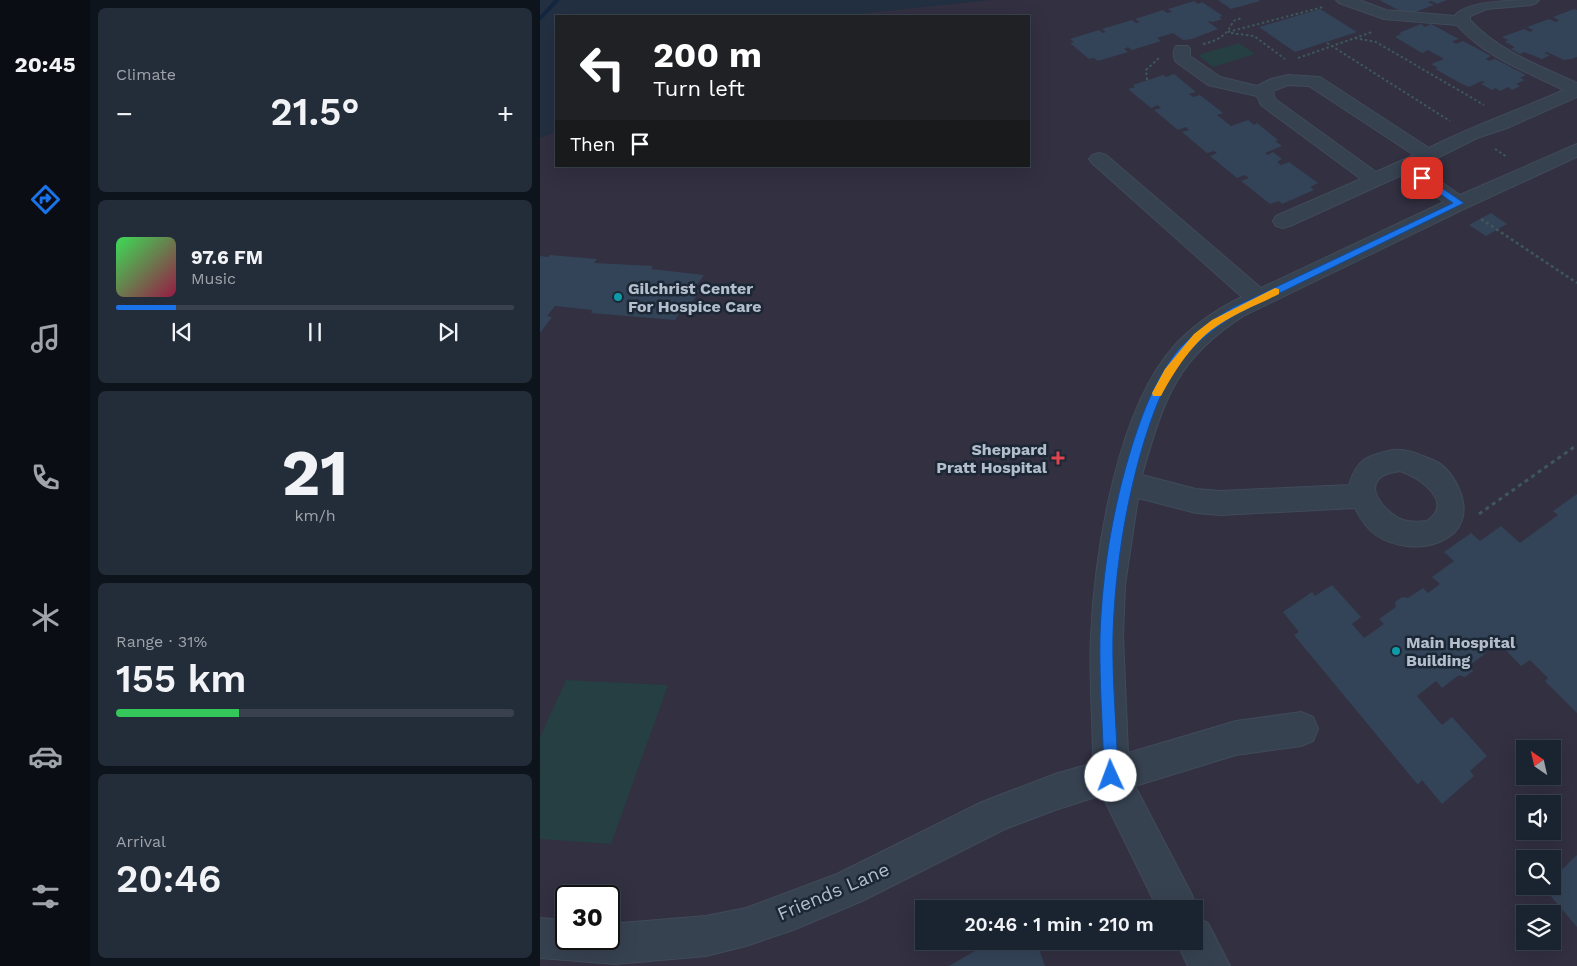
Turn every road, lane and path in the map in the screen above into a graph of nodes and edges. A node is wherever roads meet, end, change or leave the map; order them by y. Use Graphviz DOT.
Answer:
graph roads {
  1 [pos="1344,0"];
  2 [pos="1531,0"];
  3 [pos="1242,18"];
  4 [pos="1462,21"];
  5 [pos="1228,32"];
  6 [pos="1355,38"];
  7 [pos="1375,39"];
  8 [pos="1327,43"];
  9 [pos="1332,46"];
  10 [pos="1182,49"];
  11 [pos="1297,58"];
  12 [pos="1288,61"];
  13 [pos="1577,90"];
  14 [pos="1265,93"];
  15 [pos="1485,105"];
  16 [pos="1470,134"];
  17 [pos="1577,150"];
  18 [pos="1428,156"];
  19 [pos="1508,157"];
  20 [pos="1099,159"];
  21 [pos="1405,166"];
  22 [pos="1375,180"];
  23 [pos="1467,209"];
  24 [pos="1283,221"];
  25 [pos="1577,283"];
  26 [pos="1259,299"];
  27 [pos="1577,445"];
  28 [pos="1126,483"];
  29 [pos="1362,496"];
  30 [pos="1471,519"];
  31 [pos="1301,729"];
  32 [pos="1111,776"];
  33 [pos="1173,900"];
  34 [pos="540,938"];
  35 [pos="1201,950"];
  36 [pos="1210,966"];
  1 -- 4 [label="street"];
  1 -- 5 [label="path"];
  2 -- 4 [label="street"];
  3 -- 5 [label="path"];
  4 -- 13 [label="street"];
  5 -- 10 [label="path"];
  5 -- 12 [label="path"];
  6 -- 7 [label="path"];
  6 -- 7 [label="path"];
  6 -- 9 [label="path"];
  7 -- 15 [label="path"];
  8 -- 9 [label="path"];
  9 -- 11 [label="path"];
  9 -- 16 [label="path"];
  10 -- 14 [label="street"];
  13 -- 16 [label="street"];
  14 -- 18 [label="street"];
  14 -- 22 [label="street"];
  16 -- 18 [label="street"];
  16 -- 19 [label="path"];
  17 -- 23 [label="street"];
  18 -- 21 [label="street"];
  20 -- 26 [label="street"];
  21 -- 22 [label="street"];
  21 -- 23 [label="street"];
  22 -- 24 [label="street"];
  23 -- 25 [label="path"];
  23 -- 26 [label="street"];
  26 -- 28 [label="street"];
  27 -- 30 [label="path"];
  28 -- 29 [label="street"];
  28 -- 32 [label="street"];
  31 -- 32 [label="street, Friends Lane"];
  32 -- 33 [label="street"];
  32 -- 34 [label="street, Friends Lane"];
  35 -- 36 [label="street"];
}
